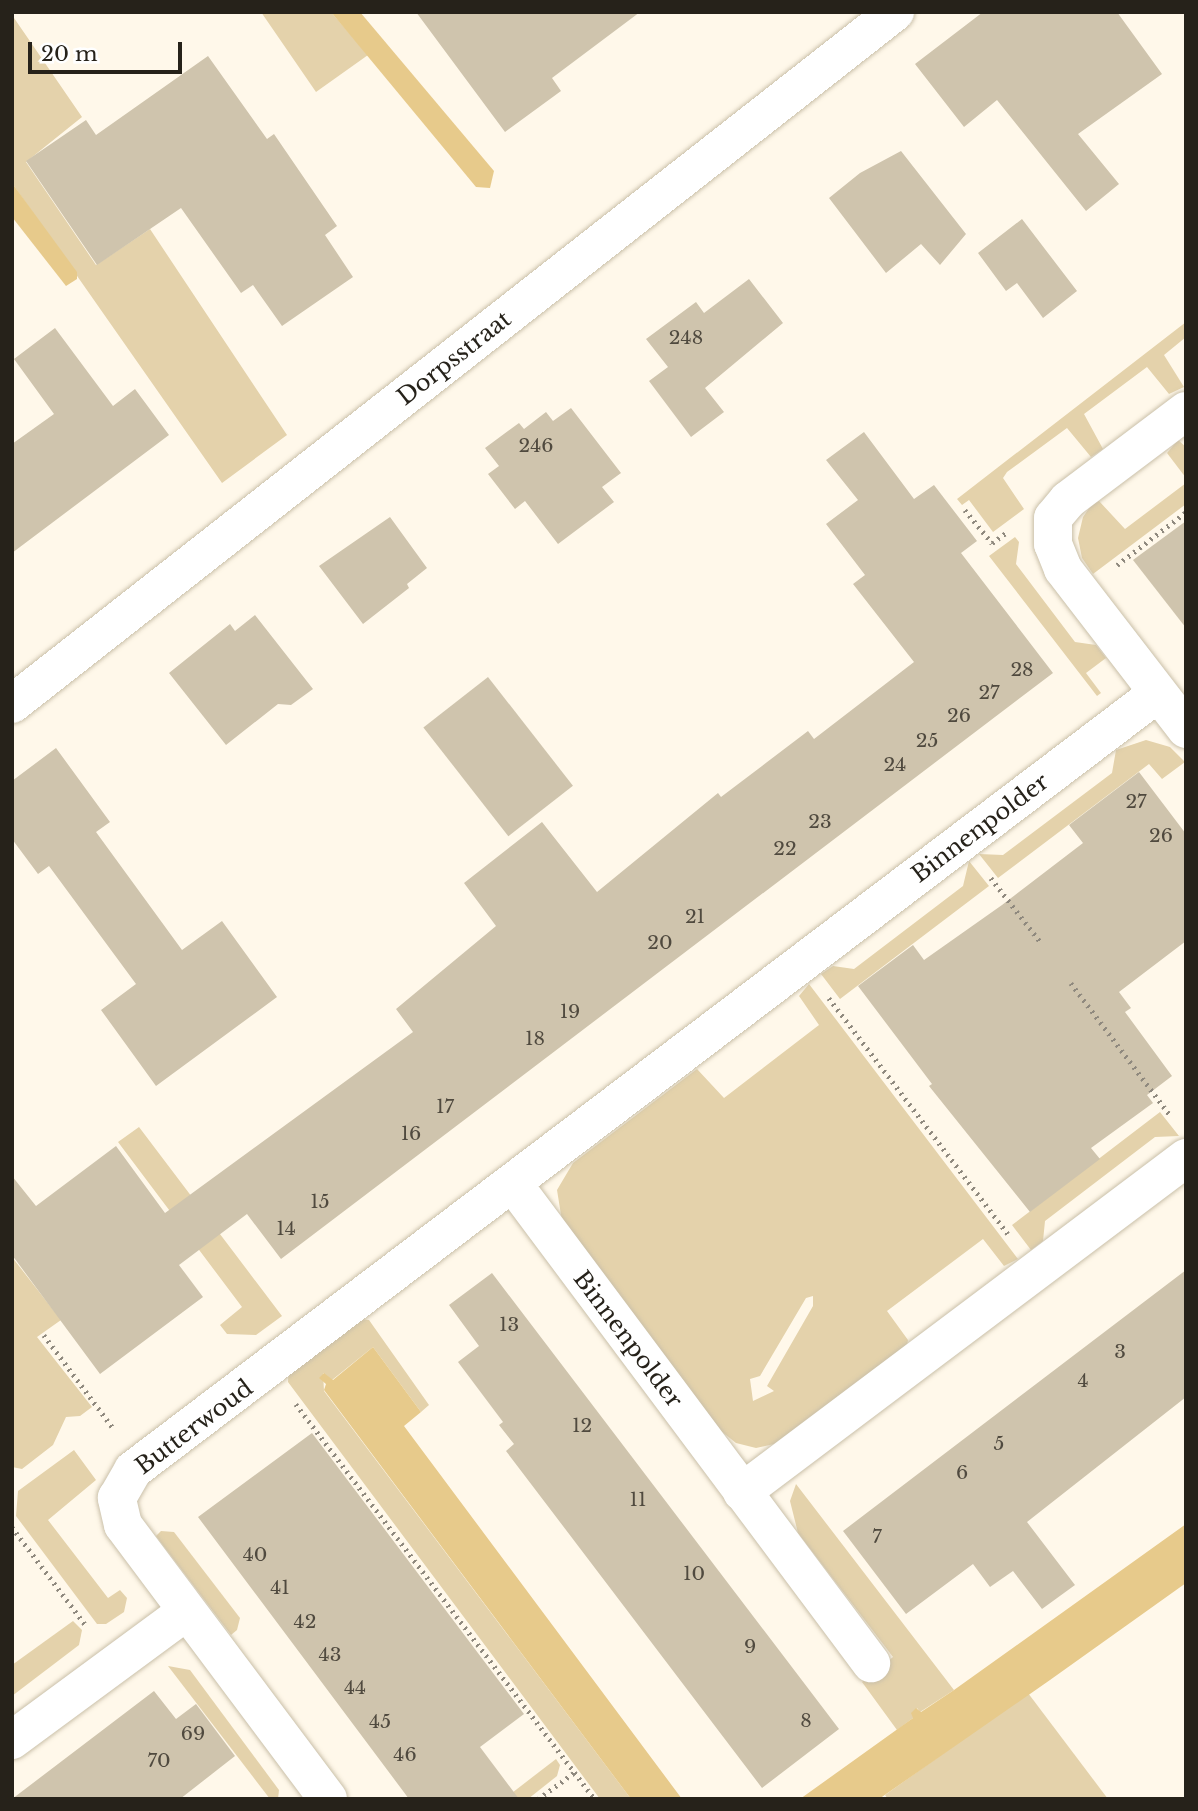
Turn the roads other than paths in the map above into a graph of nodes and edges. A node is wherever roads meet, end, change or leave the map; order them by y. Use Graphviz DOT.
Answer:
graph roads {
  1 [pos="895,12"];
  2 [pos="1186,411"];
  3 [pos="1158,693"];
  4 [pos="12,704"];
  5 [pos="1186,729"];
  6 [pos="1182,1142"];
  7 [pos="514,1185"];
  8 [pos="275,1362"];
  9 [pos="742,1492"];
  10 [pos="187,1611"];
  11 [pos="871,1663"];
  12 [pos="12,1740"];
  13 [pos="328,1799"];
  1 -- 4 [label="street, Dorpsstraat"];
  2 -- 3 [label="street"];
  3 -- 5 [label="street"];
  3 -- 7 [label="street, Binnenpolder"];
  6 -- 9 [label="street"];
  7 -- 8 [label="street, Binnenpolder"];
  7 -- 9 [label="street, Binnenpolder"];
  8 -- 10 [label="street, Butterwoud"];
  9 -- 11 [label="street, Binnenpolder"];
  10 -- 12 [label="street"];
  10 -- 13 [label="street, Butterwoud"];
}
